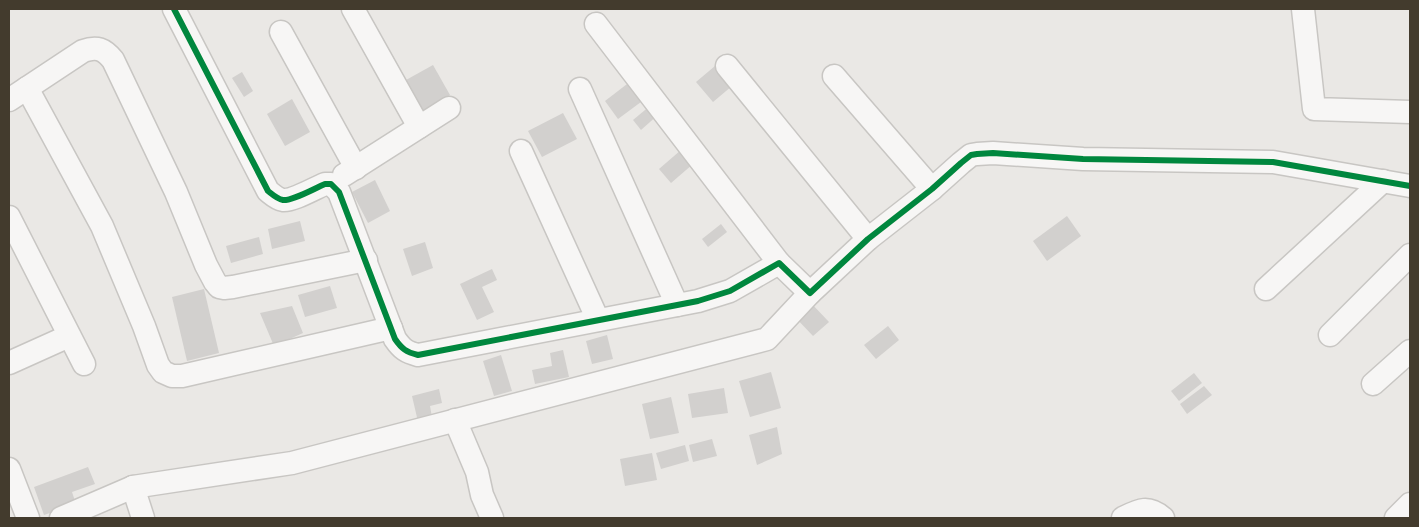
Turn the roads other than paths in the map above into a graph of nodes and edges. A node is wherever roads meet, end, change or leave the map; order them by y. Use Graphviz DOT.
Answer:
graph roads {
  1 [pos="174,9"];
  2 [pos="353,9"];
  3 [pos="1302,9"];
  4 [pos="596,24"];
  5 [pos="281,32"];
  6 [pos="727,66"];
  7 [pos="834,76"];
  8 [pos="580,89"];
  9 [pos="18,94"];
  10 [pos="449,108"];
  11 [pos="1410,112"];
  12 [pos="419,128"];
  13 [pos="521,151"];
  14 [pos="356,168"];
  15 [pos="1383,181"];
  16 [pos="331,184"];
  17 [pos="1410,186"];
  18 [pos="932,189"];
  19 [pos="9,217"];
  20 [pos="868,239"];
  21 [pos="1410,255"];
  22 [pos="366,260"];
  23 [pos="779,263"];
  24 [pos="1266,289"];
  25 [pos="810,293"];
  26 [pos="677,305"];
  27 [pos="598,320"];
  28 [pos="391,328"];
  29 [pos="1330,334"];
  30 [pos="69,336"];
  31 [pos="1410,350"];
  32 [pos="9,363"];
  33 [pos="84,364"];
  34 [pos="1373,384"];
  35 [pos="455,420"];
  36 [pos="9,469"];
  37 [pos="133,487"];
  38 [pos="1410,504"];
  39 [pos="28,518"];
  40 [pos="61,518"];
  41 [pos="143,518"];
  42 [pos="492,518"];
  43 [pos="1122,518"];
  44 [pos="1163,518"];
  45 [pos="1396,518"];
  1 -- 16 [label="street"];
  2 -- 12 [label="street"];
  3 -- 11 [label="street"];
  4 -- 23 [label="street"];
  5 -- 14 [label="street"];
  6 -- 20 [label="street"];
  7 -- 18 [label="street"];
  8 -- 26 [label="street"];
  9 -- 22 [label="street"];
  9 -- 28 [label="street"];
  10 -- 12 [label="street"];
  12 -- 14 [label="street"];
  13 -- 27 [label="street"];
  14 -- 16 [label="street"];
  15 -- 17 [label="street"];
  15 -- 18 [label="street"];
  15 -- 24 [label="street"];
  16 -- 22 [label="street"];
  18 -- 20 [label="street"];
  19 -- 30 [label="street"];
  20 -- 25 [label="street"];
  21 -- 29 [label="street"];
  22 -- 28 [label="street"];
  23 -- 25 [label="street"];
  23 -- 26 [label="street"];
  25 -- 35 [label="street"];
  26 -- 27 [label="street"];
  27 -- 28 [label="street"];
  30 -- 32 [label="street"];
  30 -- 33 [label="street"];
  31 -- 34 [label="street"];
  35 -- 37 [label="street"];
  35 -- 42 [label="street"];
  36 -- 39 [label="street"];
  37 -- 40 [label="street"];
  37 -- 41 [label="street"];
  38 -- 45 [label="street"];
  43 -- 44 [label="street"];
}
